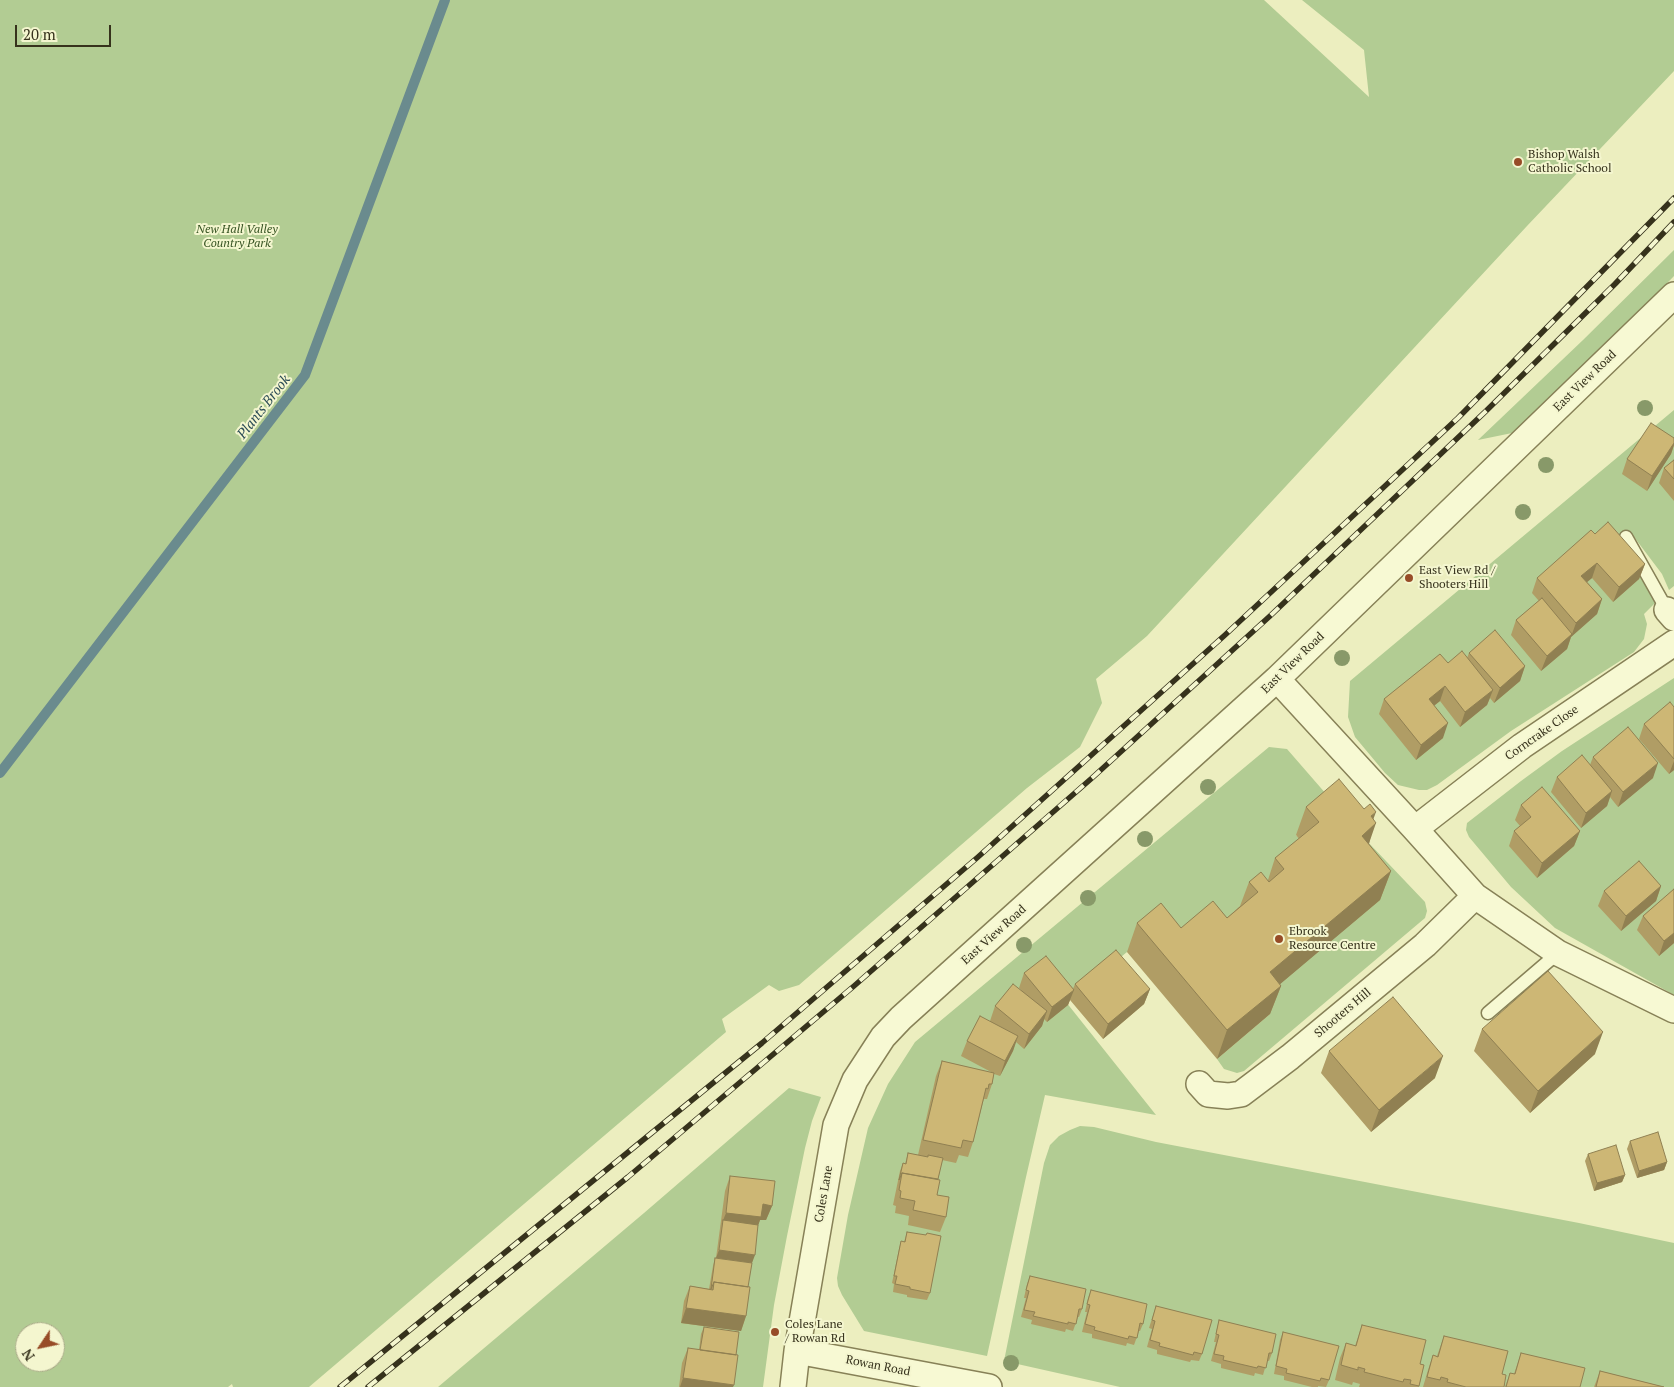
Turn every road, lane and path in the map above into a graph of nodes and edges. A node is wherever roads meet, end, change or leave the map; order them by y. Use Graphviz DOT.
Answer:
graph roads {
  1 [pos="1674,295"];
  2 [pos="1626,537"];
  3 [pos="1670,614"];
  4 [pos="1674,643"];
  5 [pos="1277,679"];
  6 [pos="1415,829"];
  7 [pos="1474,896"];
  8 [pos="1558,952"];
  9 [pos="1674,1010"];
  10 [pos="1488,1013"];
  11 [pos="901,1018"];
  12 [pos="1199,1084"];
  13 [pos="797,1351"];
  14 [pos="793,1387"];
  15 [pos="989,1387"];
  1 -- 5 [label="street, East View Road"];
  2 -- 3 [label="lane"];
  4 -- 6 [label="street, Corncrake Close"];
  5 -- 6 [label="street"];
  5 -- 11 [label="street, East View Road"];
  6 -- 7 [label="street"];
  7 -- 8 [label="street"];
  7 -- 12 [label="street, Shooters Hill"];
  8 -- 9 [label="street"];
  8 -- 10 [label="lane"];
  11 -- 13 [label="street, Coles Lane"];
  13 -- 14 [label="street, Coles Lane"];
  13 -- 15 [label="street, Rowan Road"];
}
